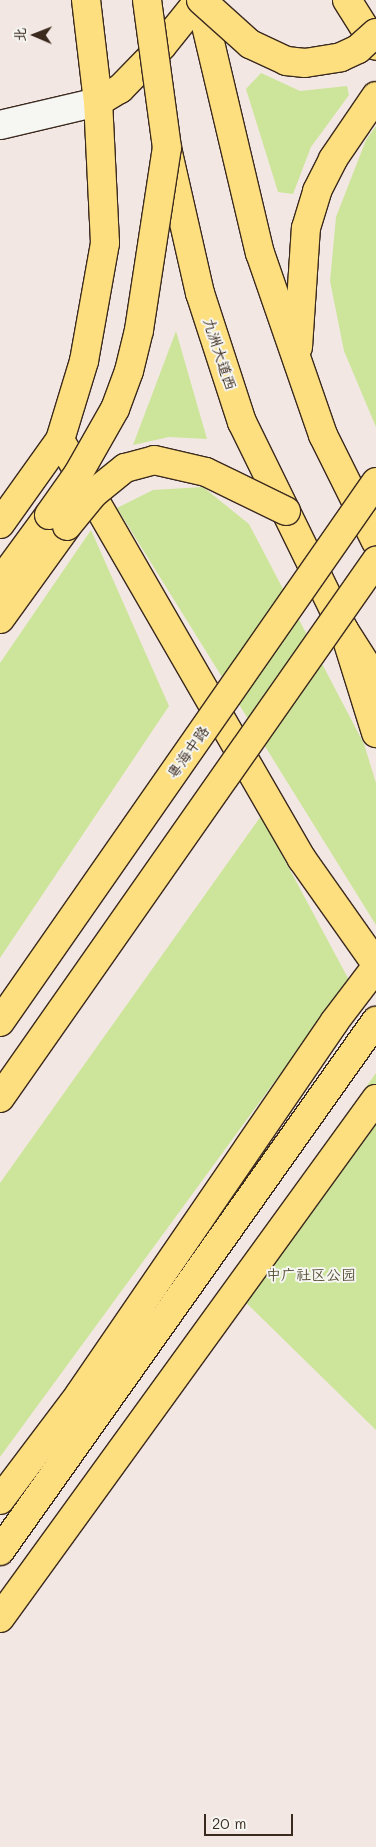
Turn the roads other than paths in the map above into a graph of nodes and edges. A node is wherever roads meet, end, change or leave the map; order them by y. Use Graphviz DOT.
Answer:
graph roads {
  1 [pos="86,0"];
  2 [pos="147,0"];
  3 [pos="200,0"];
  4 [pos="347,0"];
  5 [pos="376,33"];
  6 [pos="376,46"];
  7 [pos="376,96"];
  8 [pos="98,102"];
  9 [pos="0,125"];
  10 [pos="167,148"];
  11 [pos="298,364"];
  12 [pos="60,440"];
  13 [pos="376,482"];
  14 [pos="286,511"];
  15 [pos="58,520"];
  16 [pos="0,524"];
  17 [pos="376,542"];
  18 [pos="376,561"];
  19 [pos="0,582"];
  20 [pos="0,619"];
  21 [pos="344,630"];
  22 [pos="376,680"];
  23 [pos="376,733"];
  24 [pos="376,966"];
  25 [pos="0,1022"];
  26 [pos="370,1030"];
  27 [pos="0,1098"];
  28 [pos="376,1099"];
  29 [pos="0,1500"];
  30 [pos="0,1552"];
  31 [pos="0,1618"];
  1 -- 8 [label="main road"];
  2 -- 10 [label="main road, 九洲大道西, bridge"];
  3 -- 5 [label="main road, bridge"];
  3 -- 8 [label="main road"];
  3 -- 11 [label="main road"];
  4 -- 6 [label="main road"];
  7 -- 11 [label="main road"];
  8 -- 9 [label="street"];
  8 -- 12 [label="main road"];
  10 -- 14 [label="main road, 九洲大道西, bridge"];
  10 -- 15 [label="main road, bridge"];
  11 -- 17 [label="main road"];
  12 -- 16 [label="main road"];
  12 -- 24 [label="main road"];
  13 -- 25 [label="main road, 粤海中路, bridge"];
  14 -- 15 [label="main road, bridge"];
  14 -- 21 [label="main road, 九洲大道西, bridge"];
  15 -- 19 [label="main road"];
  15 -- 20 [label="main road"];
  18 -- 27 [label="main road, bridge"];
  21 -- 22 [label="main road, 九洲大道西"];
  21 -- 23 [label="main road"];
  24 -- 29 [label="main road"];
  26 -- 30 [label="main road"];
  28 -- 31 [label="main road"];
}
